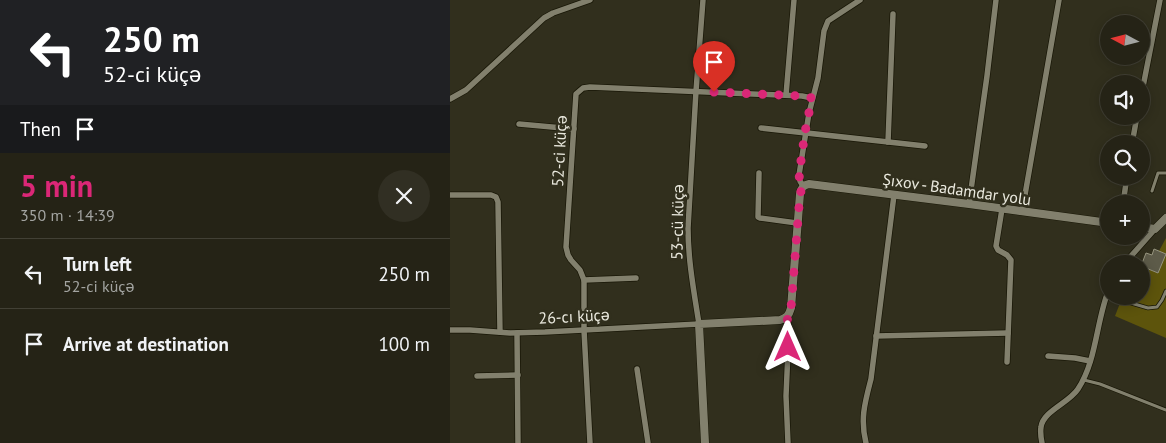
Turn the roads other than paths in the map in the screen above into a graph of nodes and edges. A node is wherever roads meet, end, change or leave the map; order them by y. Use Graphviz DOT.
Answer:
graph roads {
  1 [pos="590,0"];
  2 [pos="704,0"];
  3 [pos="794,0"];
  4 [pos="860,0"];
  5 [pos="996,0"];
  6 [pos="1059,0"];
  7 [pos="1160,0"];
  8 [pos="893,14"];
  9 [pos="1145,75"];
  10 [pos="696,91"];
  11 [pos="786,95"];
  12 [pos="812,98"];
  13 [pos="450,99"];
  14 [pos="519,124"];
  15 [pos="760,128"];
  16 [pos="574,129"];
  17 [pos="805,132"];
  18 [pos="888,142"];
  19 [pos="925,146"];
  20 [pos="759,172"];
  21 [pos="1166,173"];
  22 [pos="803,186"];
  23 [pos="1152,191"];
  24 [pos="450,194"];
  25 [pos="894,195"];
  26 [pos="968,204"];
  27 [pos="1002,209"];
  28 [pos="1022,212"];
  29 [pos="1166,218"];
  30 [pos="1100,222"];
  31 [pos="798,223"];
  32 [pos="1150,228"];
  33 [pos="1155,229"];
  34 [pos="1132,255"];
  35 [pos="636,278"];
  36 [pos="584,280"];
  37 [pos="1166,291"];
  38 [pos="1162,300"];
  39 [pos="1166,303"];
  40 [pos="1104,305"];
  41 [pos="1138,305"];
  42 [pos="787,317"];
  43 [pos="699,324"];
  44 [pos="450,330"];
  45 [pos="584,330"];
  46 [pos="500,332"];
  47 [pos="517,333"];
  48 [pos="1008,333"];
  49 [pos="876,336"];
  50 [pos="1048,356"];
  51 [pos="1090,361"];
  52 [pos="1007,362"];
  53 [pos="637,369"];
  54 [pos="477,376"];
  55 [pos="518,376"];
  56 [pos="1083,380"];
  57 [pos="1166,410"];
  58 [pos="518,443"];
  59 [pos="590,443"];
  60 [pos="648,443"];
  61 [pos="705,443"];
  62 [pos="788,443"];
  63 [pos="866,443"];
  64 [pos="1042,443"];
  1 -- 13 [label="street"];
  2 -- 10 [label="street, 53-cü küçə"];
  3 -- 11 [label="street"];
  4 -- 12 [label="street"];
  5 -- 26 [label="street"];
  6 -- 28 [label="street"];
  7 -- 9 [label="street"];
  8 -- 18 [label="street"];
  10 -- 11 [label="street, 52-ci küçə"];
  10 -- 16 [label="street, 52-ci küçə"];
  10 -- 43 [label="street, 53-cü küçə"];
  11 -- 12 [label="street, 52-ci küçə"];
  12 -- 17 [label="street"];
  14 -- 16 [label="street"];
  15 -- 17 [label="street"];
  16 -- 36 [label="street, 52-ci küçə"];
  17 -- 18 [label="street"];
  17 -- 22 [label="street"];
  18 -- 19 [label="street"];
  20 -- 31 [label="street"];
  21 -- 23 [label="lane"];
  22 -- 25 [label="street, Şıxov - Badamdar yolu"];
  22 -- 31 [label="street"];
  24 -- 46 [label="street"];
  25 -- 26 [label="street, Şıxov - Badamdar yolu"];
  25 -- 49 [label="street"];
  26 -- 27 [label="street, Şıxov - Badamdar yolu"];
  27 -- 28 [label="street, Şıxov - Badamdar yolu"];
  27 -- 48 [label="street"];
  28 -- 30 [label="street, Şıxov - Badamdar yolu"];
  29 -- 33 [label="street"];
  31 -- 42 [label="street"];
  32 -- 33 [label="street"];
  33 -- 34 [label="street"];
  35 -- 36 [label="street"];
  36 -- 45 [label="street"];
  37 -- 38 [label="lane"];
  38 -- 39 [label="lane"];
  38 -- 41 [label="lane"];
  40 -- 51 [label="street"];
  42 -- 43 [label="street"];
  42 -- 62 [label="street"];
  43 -- 45 [label="street, 26-cı küçə"];
  43 -- 61 [label="street, 53-cü küçə"];
  44 -- 46 [label="street, 26-cı küçə"];
  45 -- 47 [label="street, 26-cı küçə"];
  45 -- 59 [label="street"];
  46 -- 47 [label="street, 26-cı küçə"];
  47 -- 55 [label="street"];
  48 -- 49 [label="street"];
  48 -- 52 [label="street"];
  49 -- 63 [label="street"];
  50 -- 51 [label="street"];
  51 -- 56 [label="street"];
  53 -- 60 [label="street"];
  54 -- 55 [label="street"];
  55 -- 58 [label="street"];
  56 -- 57 [label="lane"];
  56 -- 64 [label="street"];
}
